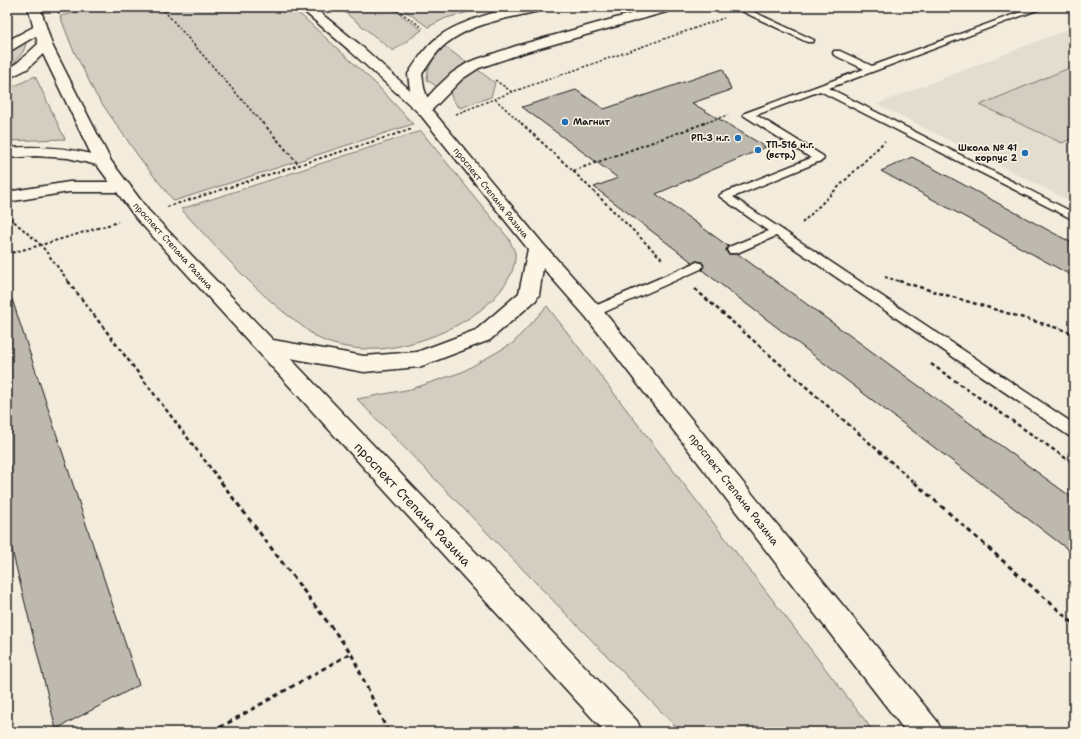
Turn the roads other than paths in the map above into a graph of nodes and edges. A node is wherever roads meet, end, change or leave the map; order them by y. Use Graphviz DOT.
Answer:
graph roads {
  1 [pos="34,7"];
  2 [pos="305,7"];
  3 [pos="539,7"];
  4 [pos="669,7"];
  5 [pos="1041,7"];
  6 [pos="740,9"];
  7 [pos="39,28"];
  8 [pos="810,40"];
  9 [pos="45,45"];
  10 [pos="7,48"];
  11 [pos="837,53"];
  12 [pos="872,70"];
  13 [pos="7,75"];
  14 [pos="821,88"];
  15 [pos="424,110"];
  16 [pos="7,153"];
  17 [pos="103,162"];
  18 [pos="122,186"];
  19 [pos="7,197"];
  20 [pos="1074,217"];
  21 [pos="776,231"];
  22 [pos="537,249"];
  23 [pos="733,250"];
  24 [pos="697,266"];
  25 [pos="593,312"];
  26 [pos="265,346"];
  27 [pos="1074,432"];
  28 [pos="626,732"];
  29 [pos="926,732"];
  1 -- 7 [label="main road, проспект Степана Разина"];
  2 -- 15 [label="main road, проспект Степана Разина"];
  3 -- 15 [label="main road"];
  4 -- 15 [label="main road"];
  5 -- 12 [label="lane"];
  6 -- 8 [label="lane"];
  7 -- 9 [label="main road, проспект Степана Разина"];
  7 -- 10 [label="main road"];
  9 -- 13 [label="main road"];
  9 -- 17 [label="main road, проспект Степана Разина"];
  11 -- 12 [label="lane"];
  12 -- 14 [label="lane"];
  14 -- 20 [label="lane"];
  14 -- 21 [label="lane"];
  15 -- 22 [label="main road, проспект Степана Разина"];
  16 -- 17 [label="main road"];
  17 -- 18 [label="main road, проспект Степана Разина"];
  18 -- 19 [label="main road"];
  18 -- 26 [label="main road, проспект Степана Разина"];
  21 -- 23 [label="lane"];
  21 -- 27 [label="lane"];
  22 -- 25 [label="main road, проспект Степана Разина"];
  22 -- 26 [label="main road, проспект Степана Разина"];
  24 -- 25 [label="lane"];
  25 -- 29 [label="main road, проспект Степана Разина"];
  26 -- 28 [label="main road, проспект Степана Разина"];
}
